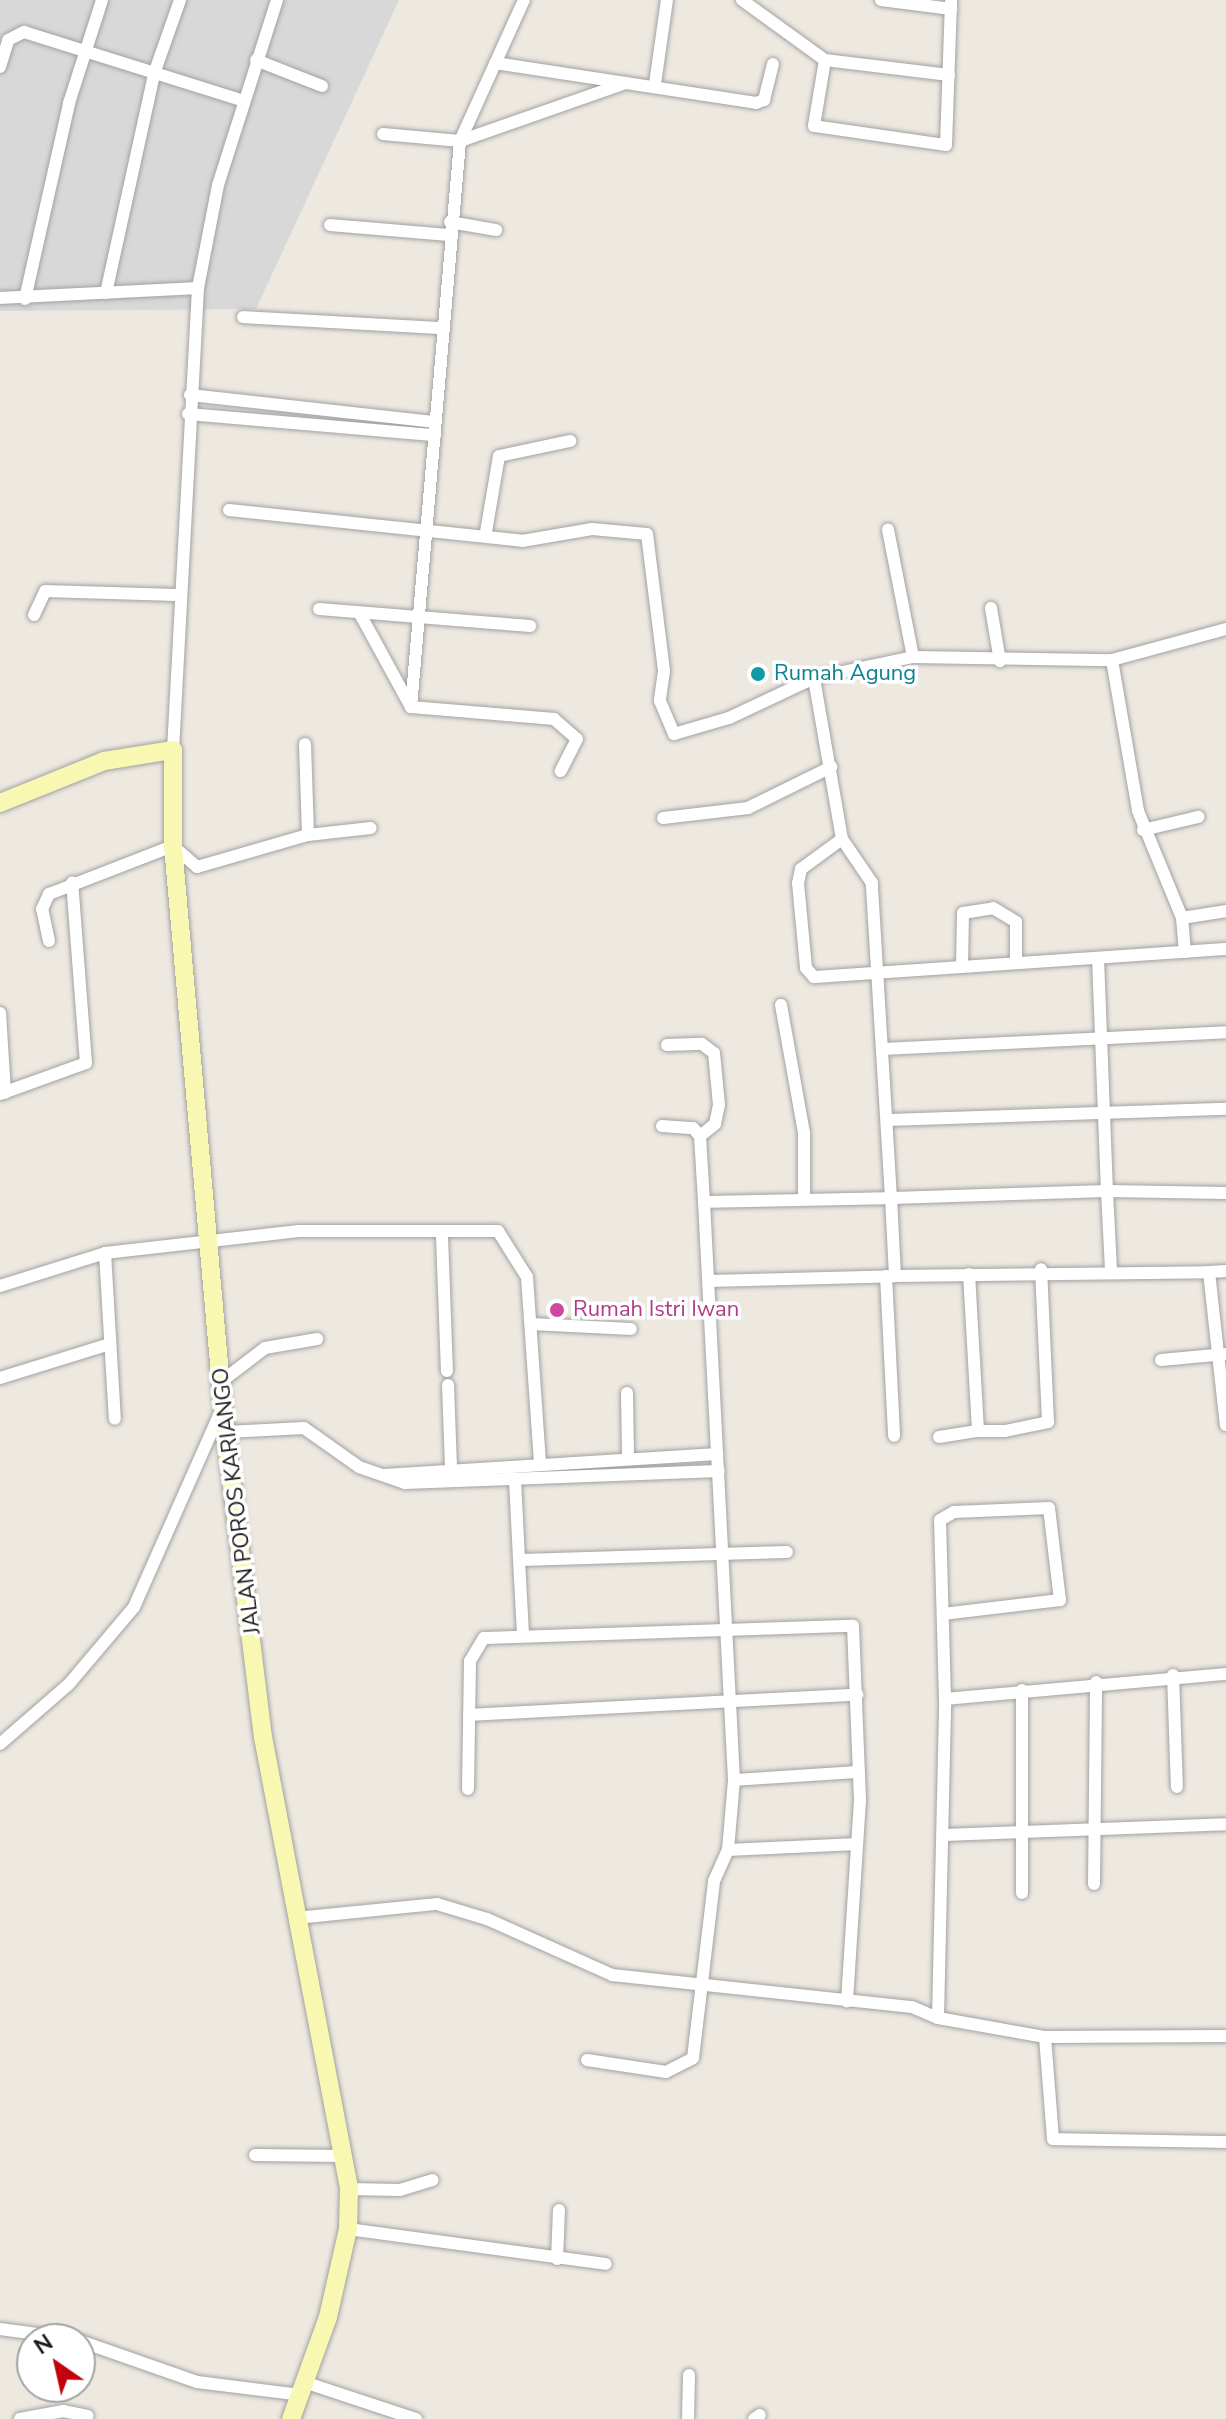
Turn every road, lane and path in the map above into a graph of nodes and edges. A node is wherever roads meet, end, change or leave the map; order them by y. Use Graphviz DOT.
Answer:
graph roads {
  1 [pos="102,0"];
  2 [pos="180,0"];
  3 [pos="277,0"];
  4 [pos="524,0"];
  5 [pos="667,0"];
  6 [pos="742,0"];
  7 [pos="881,0"];
  8 [pos="951,5"];
  9 [pos="87,52"];
  10 [pos="256,60"];
  11 [pos="825,60"];
  12 [pos="495,63"];
  13 [pos="773,64"];
  14 [pos="0,67"];
  15 [pos="155,71"];
  16 [pos="949,75"];
  17 [pos="631,81"];
  18 [pos="655,84"];
  19 [pos="322,86"];
  20 [pos="241,100"];
  21 [pos="383,134"];
  22 [pos="460,141"];
  23 [pos="330,225"];
  24 [pos="450,228"];
  25 [pos="496,230"];
  26 [pos="198,288"];
  27 [pos="106,293"];
  28 [pos="0,298"];
  29 [pos="25,299"];
  30 [pos="243,317"];
  31 [pos="442,328"];
  32 [pos="190,395"];
  33 [pos="188,414"];
  34 [pos="436,428"];
  35 [pos="570,441"];
  36 [pos="229,510"];
  37 [pos="428,528"];
  38 [pos="888,529"];
  39 [pos="486,532"];
  40 [pos="176,595"];
  41 [pos="991,608"];
  42 [pos="319,609"];
  43 [pos="360,614"];
  44 [pos="34,615"];
  45 [pos="419,619"];
  46 [pos="530,626"];
  47 [pos="1226,629"];
  48 [pos="913,657"];
  49 [pos="1112,660"];
  50 [pos="1000,661"];
  51 [pos="814,678"];
  52 [pos="411,707"];
  53 [pos="305,744"];
  54 [pos="173,750"];
  55 [pos="831,767"];
  56 [pos="561,771"];
  57 [pos="0,803"];
  58 [pos="1198,817"];
  59 [pos="663,818"];
  60 [pos="371,828"];
  61 [pos="1143,830"];
  62 [pos="308,835"];
  63 [pos="842,839"];
  64 [pos="173,846"];
  65 [pos="72,883"];
  66 [pos="1226,911"];
  67 [pos="1182,918"];
  68 [pos="49,941"];
  69 [pos="1226,949"];
  70 [pos="1185,952"];
  71 [pos="1098,958"];
  72 [pos="1016,963"];
  73 [pos="962,966"];
  74 [pos="881,969"];
  75 [pos="781,1005"];
  76 [pos="0,1013"];
  77 [pos="1226,1032"];
  78 [pos="1101,1038"];
  79 [pos="667,1045"];
  80 [pos="884,1049"];
  81 [pos="3,1094"];
  82 [pos="1226,1109"];
  83 [pos="1104,1111"];
  84 [pos="888,1120"];
  85 [pos="662,1126"];
  86 [pos="700,1136"];
  87 [pos="1107,1191"];
  88 [pos="1226,1193"];
  89 [pos="804,1197"];
  90 [pos="891,1198"];
  91 [pos="704,1202"];
  92 [pos="442,1236"];
  93 [pos="209,1247"];
  94 [pos="105,1253"];
  95 [pos="1041,1269"];
  96 [pos="1111,1271"];
  97 [pos="1226,1271"];
  98 [pos="1209,1272"];
  99 [pos="969,1274"];
  100 [pos="890,1276"];
  101 [pos="1,1281"];
  102 [pos="709,1281"];
  103 [pos="532,1324"];
  104 [pos="631,1329"];
  105 [pos="317,1339"];
  106 [pos="110,1344"];
  107 [pos="1221,1355"];
  108 [pos="1161,1360"];
  109 [pos="447,1371"];
  110 [pos="0,1378"];
  111 [pos="222,1381"];
  112 [pos="448,1385"];
  113 [pos="627,1393"];
  114 [pos="223,1404"];
  115 [pos="115,1419"];
  116 [pos="1226,1425"];
  117 [pos="978,1431"];
  118 [pos="227,1432"];
  119 [pos="894,1436"];
  120 [pos="939,1437"];
  121 [pos="717,1454"];
  122 [pos="628,1459"];
  123 [pos="540,1462"];
  124 [pos="451,1466"];
  125 [pos="719,1471"];
  126 [pos="384,1475"];
  127 [pos="515,1480"];
  128 [pos="787,1552"];
  129 [pos="723,1554"];
  130 [pos="519,1560"];
  131 [pos="943,1614"];
  132 [pos="727,1626"];
  133 [pos="523,1634"];
  134 [pos="1226,1674"];
  135 [pos="1173,1675"];
  136 [pos="1096,1682"];
  137 [pos="1022,1690"];
  138 [pos="857,1695"];
  139 [pos="945,1699"];
  140 [pos="730,1701"];
  141 [pos="469,1715"];
  142 [pos="0,1744"];
  143 [pos="859,1772"];
  144 [pos="734,1780"];
  145 [pos="1177,1787"];
  146 [pos="468,1789"];
  147 [pos="1226,1824"];
  148 [pos="1093,1832"];
  149 [pos="1022,1833"];
  150 [pos="944,1835"];
  151 [pos="857,1844"];
  152 [pos="728,1850"];
  153 [pos="1094,1884"];
  154 [pos="1022,1893"];
  155 [pos="296,1918"];
  156 [pos="705,1989"];
  157 [pos="847,2002"];
  158 [pos="938,2018"];
  159 [pos="1226,2036"];
  160 [pos="1045,2037"];
  161 [pos="587,2060"];
  162 [pos="1226,2142"];
  163 [pos="255,2155"];
  164 [pos="343,2156"];
  165 [pos="432,2180"];
  166 [pos="349,2189"];
  167 [pos="559,2210"];
  168 [pos="348,2229"];
  169 [pos="557,2259"];
  170 [pos="606,2264"];
  171 [pos="96,2347"];
  172 [pos="689,2375"];
  173 [pos="304,2389"];
  174 [pos="88,2416"];
  175 [pos="20,2419"];
  176 [pos="291,2419"];
  177 [pos="416,2419"];
  178 [pos="688,2419"];
  1 -- 9 [label="street"];
  2 -- 15 [label="street"];
  3 -- 10 [label="street"];
  4 -- 12 [label="street"];
  5 -- 18 [label="street"];
  6 -- 11 [label="street"];
  7 -- 8 [label="street"];
  8 -- 16 [label="street"];
  9 -- 14 [label="street"];
  9 -- 15 [label="street"];
  9 -- 29 [label="street"];
  10 -- 19 [label="street"];
  10 -- 20 [label="street"];
  11 -- 16 [label="street"];
  11 -- 16 [label="street"];
  12 -- 17 [label="street"];
  12 -- 22 [label="street"];
  13 -- 18 [label="street"];
  15 -- 20 [label="street"];
  15 -- 27 [label="street"];
  17 -- 18 [label="street"];
  17 -- 22 [label="street"];
  20 -- 26 [label="street"];
  21 -- 22 [label="street"];
  22 -- 24 [label="street"];
  23 -- 24 [label="street"];
  24 -- 25 [label="street"];
  24 -- 31 [label="street"];
  26 -- 27 [label="street"];
  26 -- 32 [label="street"];
  27 -- 29 [label="street"];
  28 -- 29 [label="street"];
  30 -- 31 [label="street"];
  31 -- 34 [label="street"];
  32 -- 33 [label="street"];
  32 -- 34 [label="street"];
  33 -- 34 [label="street"];
  33 -- 40 [label="street"];
  34 -- 37 [label="street"];
  35 -- 39 [label="street"];
  36 -- 37 [label="street"];
  37 -- 39 [label="street"];
  37 -- 45 [label="street"];
  38 -- 48 [label="street"];
  39 -- 51 [label="street"];
  40 -- 44 [label="street"];
  40 -- 54 [label="street"];
  41 -- 50 [label="street"];
  42 -- 43 [label="street"];
  43 -- 45 [label="street"];
  43 -- 52 [label="street"];
  45 -- 46 [label="street"];
  45 -- 52 [label="street"];
  47 -- 49 [label="street"];
  48 -- 50 [label="street"];
  48 -- 51 [label="street"];
  49 -- 50 [label="street"];
  49 -- 61 [label="street"];
  51 -- 55 [label="street"];
  52 -- 56 [label="street"];
  53 -- 62 [label="street"];
  54 -- 57 [label="main road"];
  54 -- 64 [label="main road, JALAN POROS KARIANGO"];
  55 -- 59 [label="street"];
  55 -- 63 [label="street"];
  58 -- 61 [label="street"];
  60 -- 62 [label="street"];
  61 -- 67 [label="street"];
  62 -- 64 [label="street"];
  63 -- 74 [label="street"];
  63 -- 74 [label="street"];
  64 -- 65 [label="street"];
  64 -- 93 [label="main road, JALAN POROS KARIANGO"];
  65 -- 68 [label="street"];
  65 -- 81 [label="street"];
  66 -- 67 [label="street"];
  67 -- 70 [label="street"];
  69 -- 70 [label="street"];
  70 -- 71 [label="street"];
  71 -- 72 [label="street"];
  71 -- 78 [label="street"];
  72 -- 73 [label="street"];
  72 -- 73 [label="street"];
  73 -- 74 [label="street"];
  74 -- 80 [label="street"];
  75 -- 89 [label="street"];
  76 -- 81 [label="street"];
  77 -- 78 [label="street"];
  78 -- 80 [label="street"];
  78 -- 83 [label="street"];
  79 -- 86 [label="street"];
  80 -- 84 [label="street"];
  82 -- 83 [label="street"];
  83 -- 84 [label="street"];
  83 -- 87 [label="street"];
  84 -- 90 [label="street"];
  85 -- 86 [label="street"];
  86 -- 91 [label="street"];
  87 -- 88 [label="street"];
  87 -- 90 [label="street"];
  87 -- 96 [label="street"];
  89 -- 90 [label="street"];
  89 -- 91 [label="street"];
  90 -- 100 [label="street"];
  91 -- 102 [label="street"];
  92 -- 93 [label="street"];
  92 -- 103 [label="street"];
  92 -- 109 [label="street"];
  93 -- 94 [label="street"];
  93 -- 111 [label="main road, JALAN POROS KARIANGO"];
  94 -- 101 [label="street"];
  94 -- 106 [label="street"];
  95 -- 96 [label="street"];
  95 -- 99 [label="street"];
  95 -- 117 [label="street"];
  96 -- 98 [label="street"];
  97 -- 98 [label="street"];
  98 -- 107 [label="street"];
  99 -- 100 [label="street"];
  99 -- 117 [label="street"];
  100 -- 102 [label="street"];
  100 -- 119 [label="street"];
  102 -- 121 [label="street"];
  103 -- 104 [label="street"];
  103 -- 123 [label="street"];
  105 -- 111 [label="street"];
  106 -- 110 [label="street"];
  106 -- 115 [label="street"];
  107 -- 108 [label="street"];
  107 -- 116 [label="street"];
  111 -- 114 [label="main road, JALAN POROS KARIANGO"];
  112 -- 124 [label="street"];
  113 -- 122 [label="street"];
  114 -- 118 [label="main road, JALAN POROS KARIANGO"];
  114 -- 142 [label="street"];
  117 -- 120 [label="street"];
  118 -- 126 [label="street"];
  118 -- 155 [label="main road, JALAN POROS KARIANGO"];
  121 -- 122 [label="street"];
  121 -- 125 [label="street"];
  122 -- 123 [label="street"];
  123 -- 124 [label="street"];
  124 -- 126 [label="street"];
  125 -- 127 [label="street"];
  125 -- 129 [label="street"];
  126 -- 127 [label="street"];
  127 -- 130 [label="street"];
  128 -- 129 [label="street"];
  129 -- 130 [label="street"];
  129 -- 132 [label="street"];
  130 -- 133 [label="street"];
  131 -- 131 [label="street"];
  131 -- 139 [label="street"];
  132 -- 133 [label="street"];
  132 -- 138 [label="street"];
  132 -- 140 [label="street"];
  133 -- 141 [label="street"];
  134 -- 135 [label="street"];
  135 -- 136 [label="street"];
  135 -- 145 [label="street"];
  136 -- 137 [label="street"];
  136 -- 148 [label="street"];
  137 -- 139 [label="street"];
  137 -- 149 [label="street"];
  138 -- 140 [label="street"];
  138 -- 143 [label="street"];
  139 -- 150 [label="street"];
  140 -- 141 [label="street"];
  140 -- 144 [label="street"];
  141 -- 146 [label="street"];
  143 -- 144 [label="street"];
  143 -- 151 [label="street"];
  144 -- 152 [label="street"];
  147 -- 148 [label="street"];
  148 -- 149 [label="street"];
  148 -- 153 [label="street"];
  149 -- 150 [label="street"];
  149 -- 154 [label="street"];
  150 -- 158 [label="street"];
  151 -- 152 [label="street"];
  151 -- 157 [label="street"];
  152 -- 156 [label="street"];
  155 -- 156 [label="street"];
  155 -- 164 [label="main road, JALAN POROS KARIANGO"];
  156 -- 157 [label="street"];
  156 -- 161 [label="street"];
  157 -- 158 [label="street"];
  158 -- 160 [label="street"];
  159 -- 160 [label="street"];
  160 -- 162 [label="street"];
  163 -- 164 [label="street"];
  164 -- 166 [label="main road, JALAN POROS KARIANGO"];
  165 -- 166 [label="street"];
  166 -- 168 [label="main road, JALAN POROS KARIANGO"];
  167 -- 169 [label="street"];
  168 -- 169 [label="street"];
  168 -- 173 [label="main road, JALAN POROS KARIANGO"];
  169 -- 170 [label="street"];
  171 -- 173 [label="street"];
  172 -- 178 [label="street"];
  173 -- 176 [label="main road, JALAN POROS KARIANGO"];
  173 -- 177 [label="street"];
  174 -- 175 [label="street"];
}
